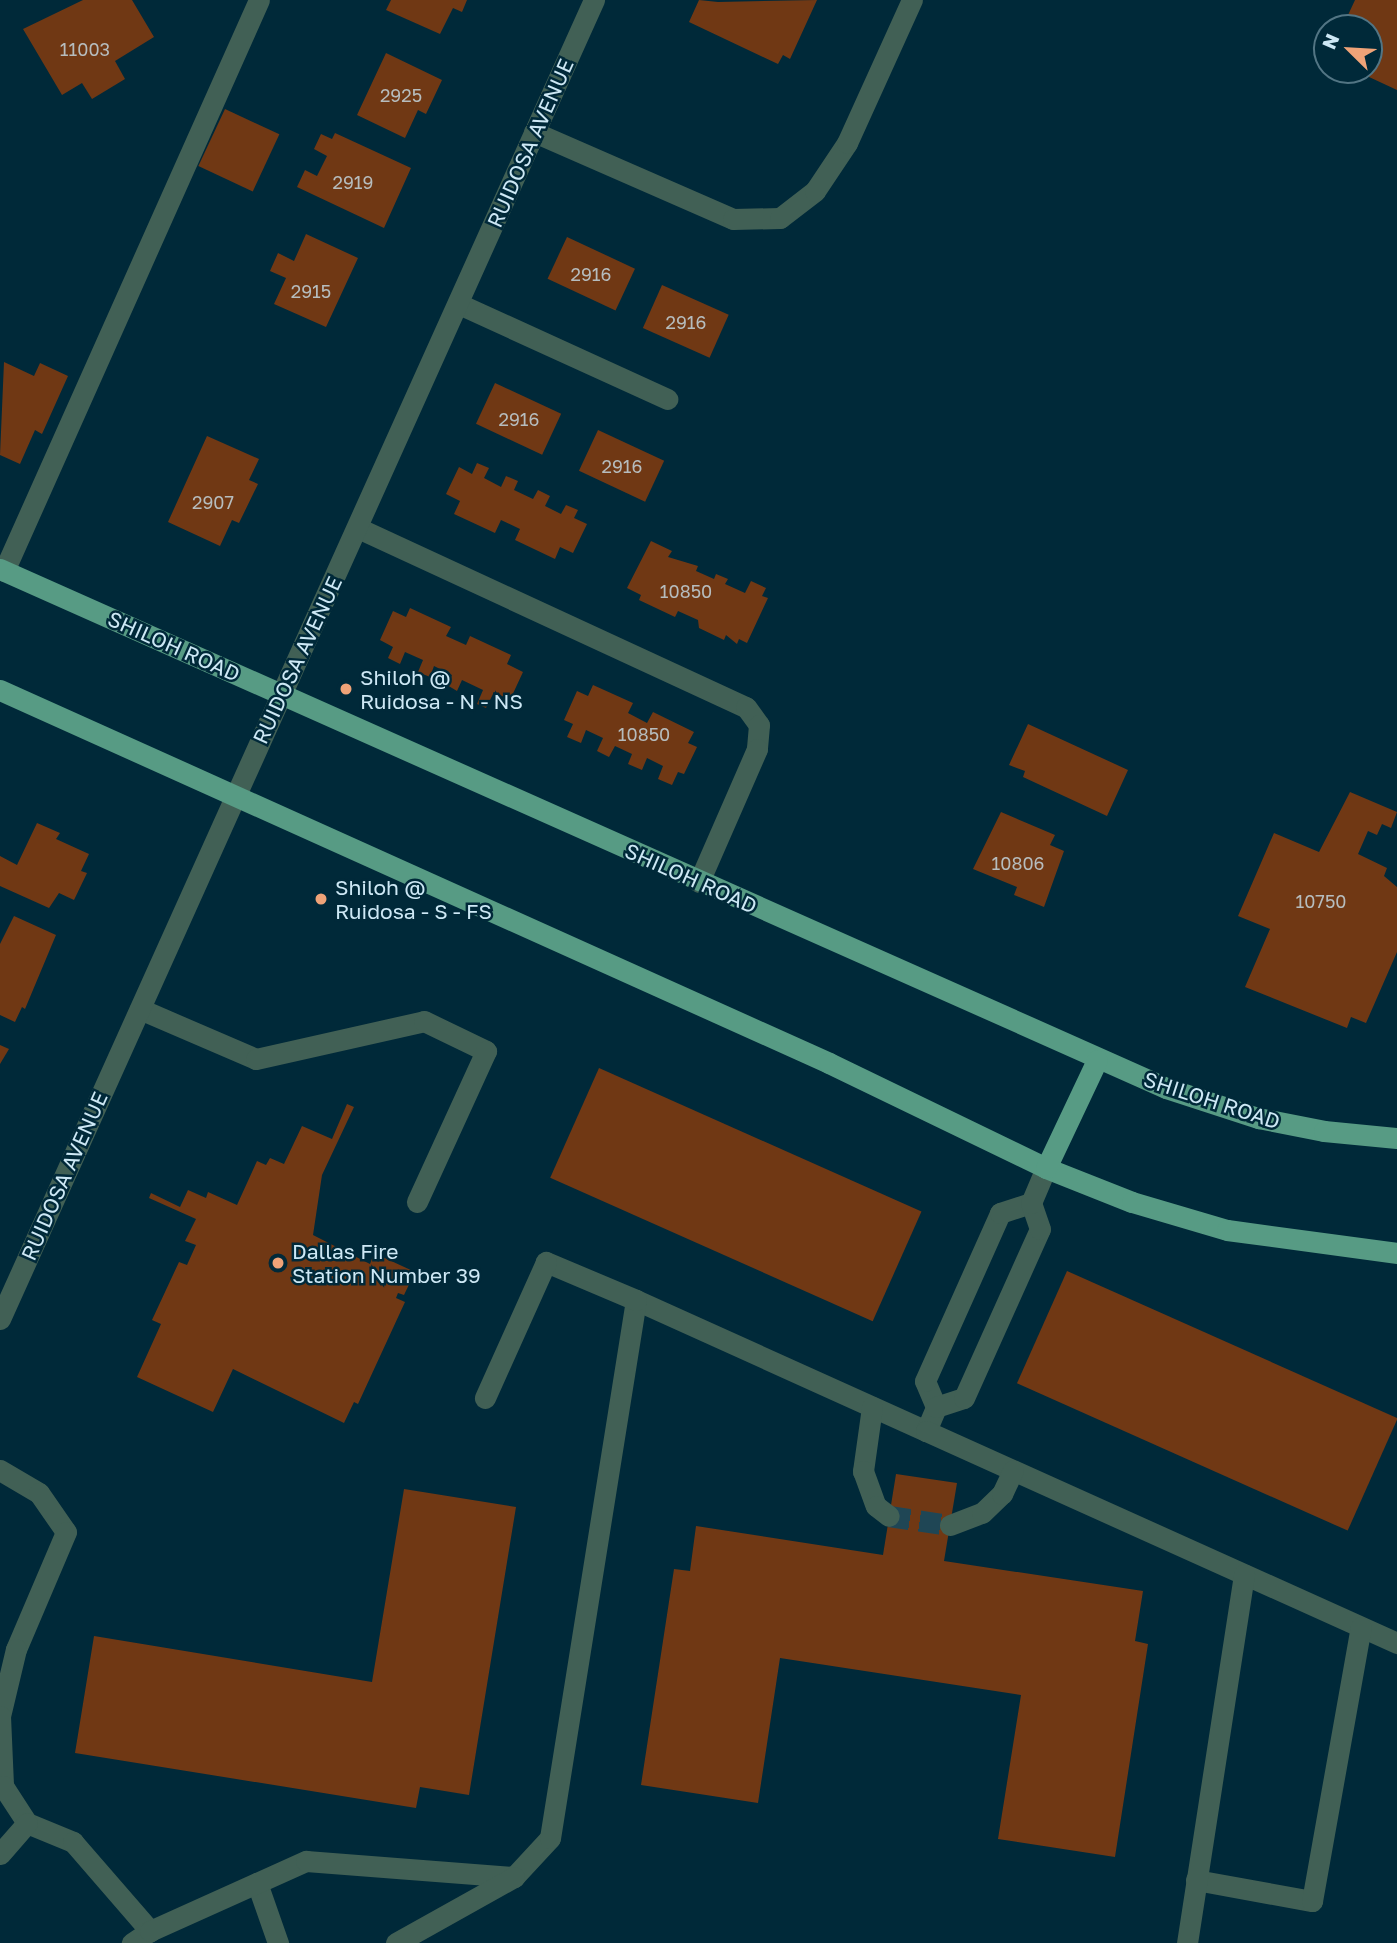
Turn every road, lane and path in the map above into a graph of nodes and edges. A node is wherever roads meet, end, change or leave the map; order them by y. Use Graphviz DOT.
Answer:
graph roads {
  1 [pos="259,0"];
  2 [pos="594,0"];
  3 [pos="912,0"];
  4 [pos="534,132"];
  5 [pos="459,304"];
  6 [pos="667,399"];
  7 [pos="358,528"];
  8 [pos="2,570"];
  9 [pos="0,690"];
  10 [pos="281,694"];
  11 [pos="235,796"];
  12 [pos="699,882"];
  13 [pos="140,1009"];
  14 [pos="1097,1060"];
  15 [pos="1397,1138"];
  16 [pos="1046,1168"];
  17 [pos="417,1202"];
  18 [pos="1031,1203"];
  19 [pos="1397,1253"];
  20 [pos="636,1300"];
  21 [pos="0,1319"];
  22 [pos="485,1398"];
  23 [pos="936,1406"];
  24 [pos="872,1407"];
  25 [pos="926,1431"];
  26 [pos="0,1470"];
  27 [pos="1013,1470"];
  28 [pos="890,1516"];
  29 [pos="950,1525"];
  30 [pos="1244,1574"];
  31 [pos="1361,1627"];
  32 [pos="1397,1643"];
  33 [pos="0,1716"];
  34 [pos="27,1823"];
  35 [pos="0,1854"];
  36 [pos="514,1877"];
  37 [pos="1196,1880"];
  38 [pos="257,1883"];
  39 [pos="150,1931"];
  40 [pos="132,1943"];
  41 [pos="278,1943"];
  42 [pos="396,1943"];
  43 [pos="1187,1943"];
  1 -- 8 [label="street"];
  2 -- 4 [label="street, RUIDOSA AVENUE"];
  3 -- 4 [label="street"];
  4 -- 5 [label="street, RUIDOSA AVENUE"];
  5 -- 6 [label="street"];
  5 -- 7 [label="street, RUIDOSA AVENUE"];
  7 -- 10 [label="street, RUIDOSA AVENUE"];
  7 -- 12 [label="street"];
  8 -- 10 [label="main road, SHILOH ROAD"];
  9 -- 11 [label="main road"];
  10 -- 11 [label="street, RUIDOSA AVENUE"];
  10 -- 12 [label="main road, SHILOH ROAD"];
  11 -- 13 [label="street, RUIDOSA AVENUE"];
  11 -- 16 [label="main road"];
  12 -- 14 [label="main road, SHILOH ROAD"];
  13 -- 17 [label="street"];
  13 -- 21 [label="street, RUIDOSA AVENUE"];
  14 -- 15 [label="main road, SHILOH ROAD"];
  14 -- 16 [label="main road"];
  16 -- 18 [label="street"];
  16 -- 19 [label="main road"];
  18 -- 23 [label="street"];
  18 -- 23 [label="street"];
  20 -- 22 [label="street"];
  20 -- 24 [label="street"];
  20 -- 36 [label="street"];
  23 -- 25 [label="street"];
  24 -- 25 [label="street"];
  24 -- 28 [label="street"];
  25 -- 27 [label="street"];
  26 -- 33 [label="street"];
  27 -- 29 [label="street"];
  27 -- 30 [label="street"];
  30 -- 31 [label="street"];
  30 -- 37 [label="street"];
  31 -- 32 [label="street"];
  31 -- 37 [label="street"];
  33 -- 34 [label="street"];
  34 -- 35 [label="street"];
  34 -- 39 [label="street"];
  36 -- 38 [label="street"];
  36 -- 42 [label="street"];
  37 -- 43 [label="street"];
  38 -- 39 [label="street"];
  38 -- 41 [label="street"];
  39 -- 40 [label="street"];
}
